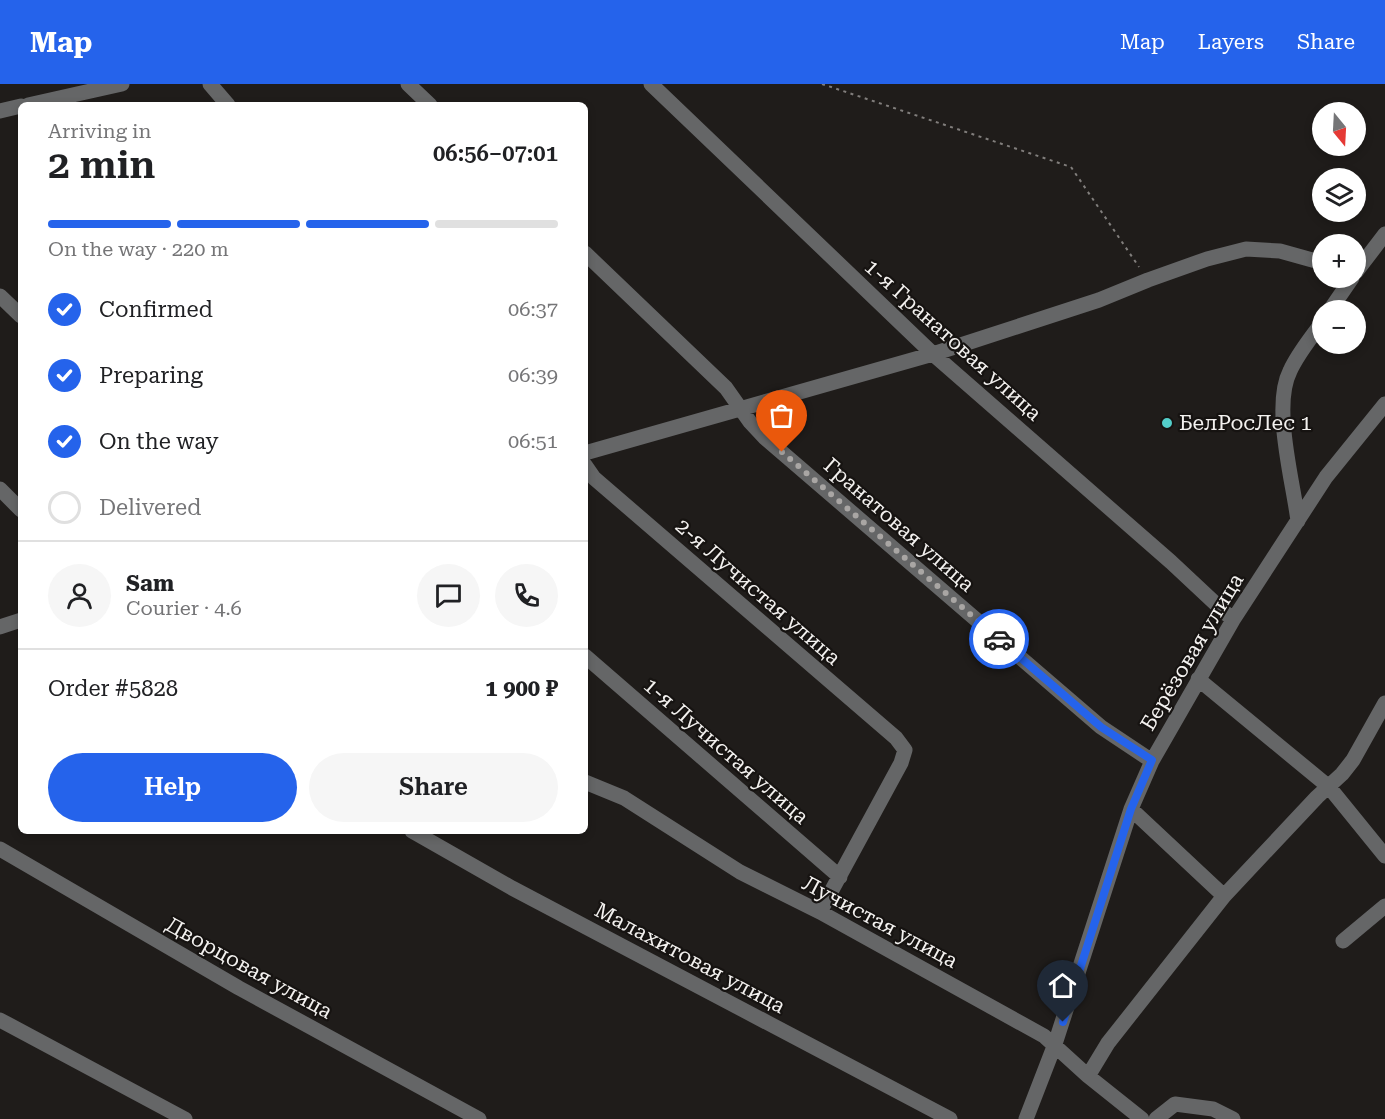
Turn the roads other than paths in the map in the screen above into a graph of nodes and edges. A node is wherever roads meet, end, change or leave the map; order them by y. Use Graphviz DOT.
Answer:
graph roads {
  1 [pos="122,84"];
  2 [pos="210,84"];
  3 [pos="408,84"];
  4 [pos="651,84"];
  5 [pos="45,102"];
  6 [pos="225,102"];
  7 [pos="427,102"];
  8 [pos="18,107"];
  9 [pos="0,111"];
  10 [pos="1385,234"];
  11 [pos="588,256"];
  12 [pos="1366,259"];
  13 [pos="1312,260"];
  14 [pos="0,296"];
  15 [pos="18,313"];
  16 [pos="1312,338"];
  17 [pos="933,354"];
  18 [pos="1385,404"];
  19 [pos="743,410"];
  20 [pos="588,452"];
  21 [pos="588,469"];
  22 [pos="0,489"];
  23 [pos="18,507"];
  24 [pos="1298,521"];
  25 [pos="1233,620"];
  26 [pos="18,621"];
  27 [pos="0,627"];
  28 [pos="588,659"];
  29 [pos="1198,679"];
  30 [pos="1385,703"];
  31 [pos="1152,760"];
  32 [pos="588,783"];
  33 [pos="1329,787"];
  34 [pos="1131,809"];
  35 [pos="417,834"];
  36 [pos="0,849"];
  37 [pos="1385,856"];
  38 [pos="840,877"];
  39 [pos="1224,896"];
  40 [pos="1385,906"];
  41 [pos="820,912"];
  42 [pos="1343,941"];
  43 [pos="0,1020"];
  44 [pos="1055,1044"];
  45 [pos="1088,1076"];
  46 [pos="185,1119"];
  47 [pos="479,1119"];
  48 [pos="950,1119"];
  49 [pos="1026,1119"];
  50 [pos="1142,1119"];
  51 [pos="1156,1119"];
  52 [pos="1233,1119"];
  1 -- 5 [label="street"];
  2 -- 6 [label="street"];
  3 -- 7 [label="street"];
  4 -- 17 [label="street, 1-я Гранатовая улица"];
  8 -- 9 [label="street"];
  10 -- 12 [label="street"];
  11 -- 19 [label="street, Гранатовая улица"];
  13 -- 17 [label="street"];
  14 -- 15 [label="street"];
  16 -- 24 [label="street"];
  17 -- 19 [label="street"];
  17 -- 25 [label="street, 1-я Гранатовая улица"];
  18 -- 24 [label="street, Берёзовая улица"];
  19 -- 20 [label="street"];
  19 -- 31 [label="street, Гранатовая улица"];
  21 -- 38 [label="street, 2-я Лучистая улица"];
  22 -- 23 [label="street"];
  24 -- 25 [label="street, Берёзовая улица"];
  25 -- 29 [label="street, Берёзовая улица"];
  26 -- 27 [label="street"];
  28 -- 38 [label="street, 1-я Лучистая улица"];
  29 -- 31 [label="street, Берёзовая улица"];
  29 -- 33 [label="street"];
  30 -- 33 [label="street"];
  31 -- 34 [label="street, Берёзовая улица"];
  32 -- 41 [label="street, Лучистая улица"];
  33 -- 37 [label="street"];
  33 -- 39 [label="street"];
  34 -- 39 [label="street"];
  34 -- 44 [label="street, Берёзовая улица"];
  35 -- 48 [label="street, Малахитовая улица"];
  36 -- 47 [label="street, Дворцовая улица"];
  38 -- 41 [label="street"];
  39 -- 45 [label="street"];
  40 -- 42 [label="street"];
  41 -- 44 [label="street, Лучистая улица"];
  43 -- 46 [label="street"];
  44 -- 45 [label="street, Лучистая улица"];
  44 -- 49 [label="street, Берёзовая улица"];
  45 -- 50 [label="street, Лучистая улица"];
  51 -- 52 [label="street"];
}
